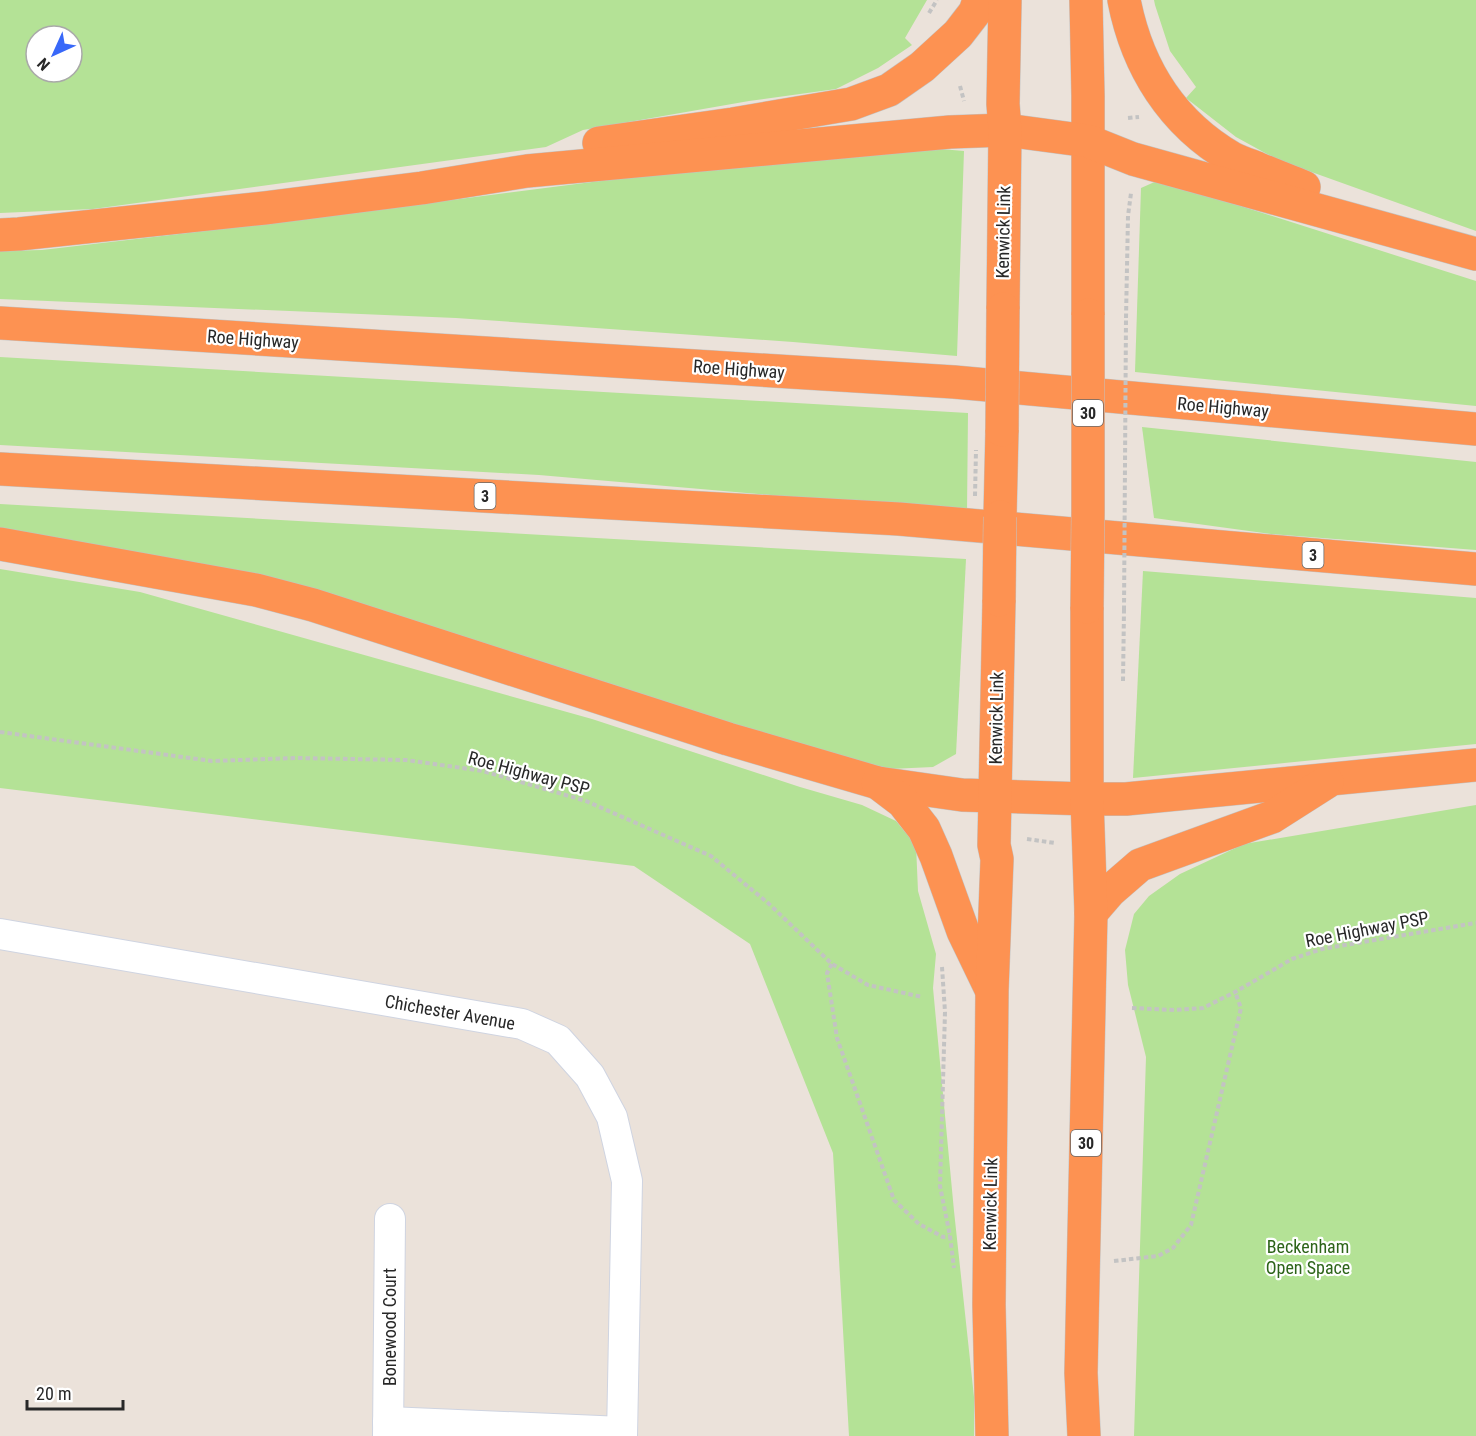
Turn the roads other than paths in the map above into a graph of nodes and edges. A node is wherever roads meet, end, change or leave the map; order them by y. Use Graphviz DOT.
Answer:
graph roads {
  1 [pos="979,0"];
  2 [pos="1005,0"];
  3 [pos="1086,0"];
  4 [pos="1124,0"];
  5 [pos="1005,130"];
  6 [pos="1088,141"];
  7 [pos="527,171"];
  8 [pos="0,235"];
  9 [pos="1469,252"];
  10 [pos="0,323"];
  11 [pos="1476,429"];
  12 [pos="0,469"];
  13 [pos="0,544"];
  14 [pos="1476,569"];
  15 [pos="1476,765"];
  16 [pos="1334,778"];
  17 [pos="878,783"];
  18 [pos="994,796"];
  19 [pos="1087,799"];
  20 [pos="1091,913"];
  21 [pos="0,934"];
  22 [pos="992,991"];
  23 [pos="390,1218"];
  24 [pos="388,1429"];
  25 [pos="622,1434"];
  26 [pos="993,1436"];
  27 [pos="1084,1436"];
  1 -- 7 [label="highway"];
  2 -- 5 [label="highway, Kenwick Link"];
  3 -- 6 [label="highway, 30"];
  4 -- 9 [label="highway"];
  5 -- 6 [label="highway"];
  5 -- 7 [label="highway"];
  5 -- 18 [label="highway, Kenwick Link, bridge"];
  6 -- 9 [label="highway"];
  6 -- 19 [label="highway, 30, bridge"];
  7 -- 8 [label="highway"];
  10 -- 11 [label="highway, Roe Highway"];
  12 -- 14 [label="highway, 3"];
  13 -- 17 [label="highway"];
  15 -- 16 [label="highway"];
  16 -- 19 [label="highway"];
  16 -- 20 [label="highway"];
  17 -- 18 [label="highway"];
  17 -- 22 [label="highway"];
  18 -- 19 [label="highway"];
  18 -- 22 [label="highway, Kenwick Link"];
  19 -- 20 [label="highway, 30"];
  20 -- 27 [label="highway, 30"];
  21 -- 25 [label="street, Chichester Avenue"];
  22 -- 26 [label="highway, Kenwick Link"];
  23 -- 24 [label="street, Bonewood Court"];
  24 -- 25 [label="street"];
}
